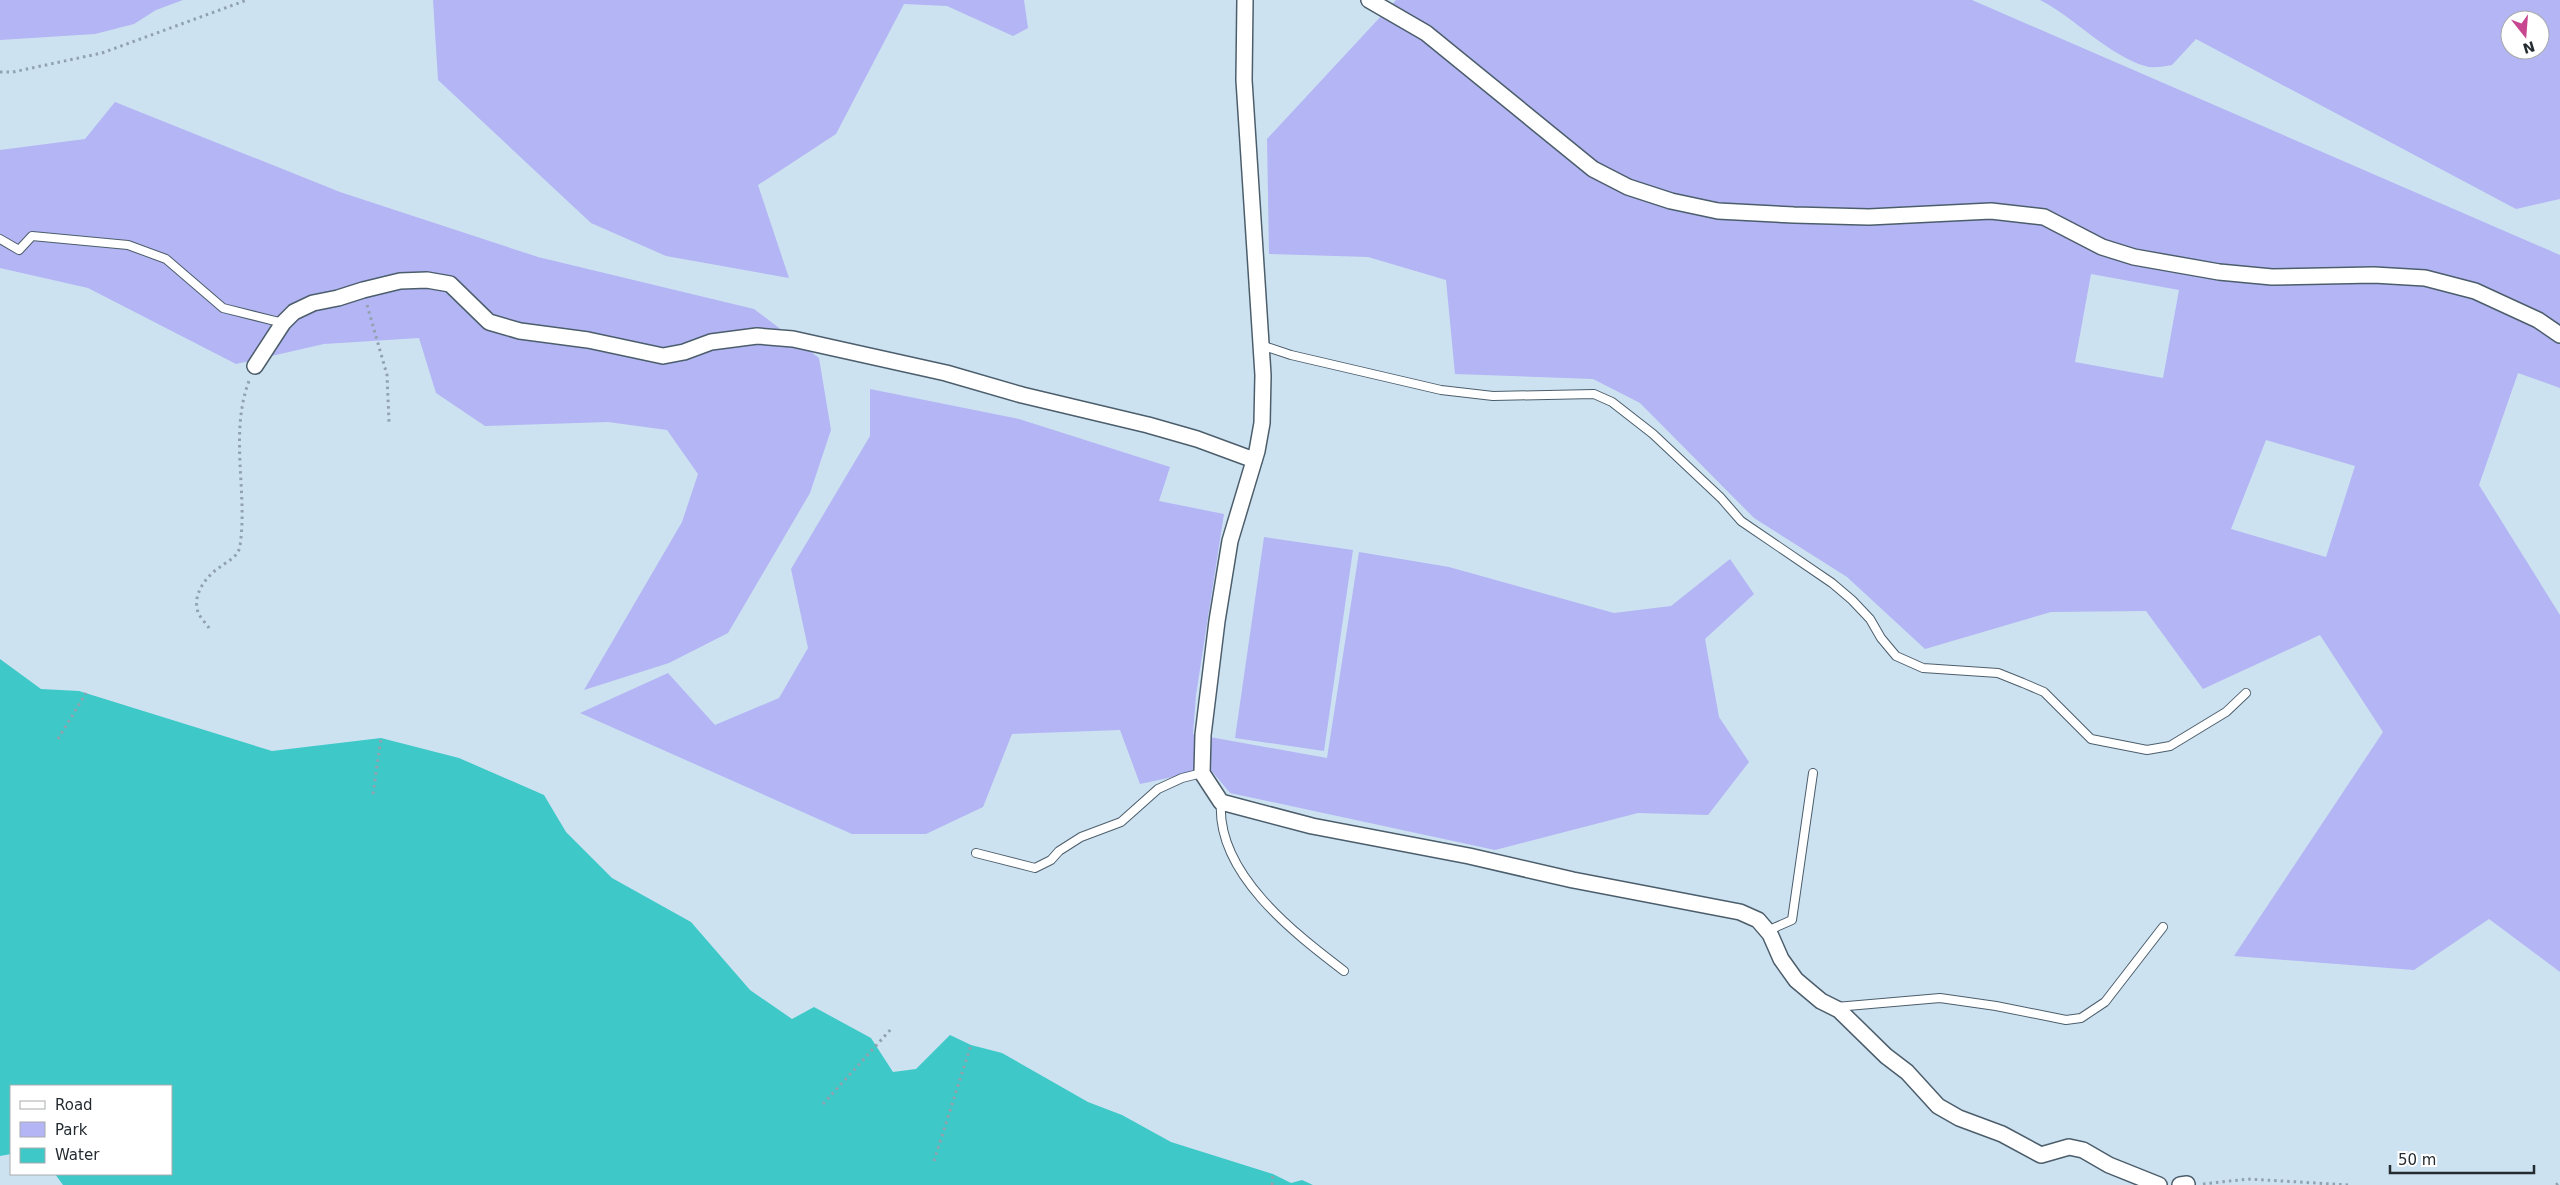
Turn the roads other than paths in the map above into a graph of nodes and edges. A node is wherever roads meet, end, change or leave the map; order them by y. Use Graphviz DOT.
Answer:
graph roads {
  1 [pos="1245,0"];
  2 [pos="1369,0"];
  3 [pos="0,239"];
  4 [pos="283,323"];
  5 [pos="2560,335"];
  6 [pos="1261,345"];
  7 [pos="255,366"];
  8 [pos="1254,460"];
  9 [pos="2246,693"];
  10 [pos="1202,773"];
  11 [pos="1813,773"];
  12 [pos="1221,802"];
  13 [pos="976,853"];
  14 [pos="2163,928"];
  15 [pos="1767,931"];
  16 [pos="1344,971"];
  17 [pos="1832,1007"];
  18 [pos="2159,1185"];
  1 -- 6 [label="street"];
  2 -- 5 [label="street"];
  3 -- 4 [label="lane"];
  4 -- 7 [label="street"];
  4 -- 8 [label="street"];
  6 -- 8 [label="street"];
  6 -- 9 [label="lane"];
  8 -- 10 [label="street"];
  10 -- 12 [label="street"];
  10 -- 13 [label="lane"];
  11 -- 15 [label="lane"];
  12 -- 15 [label="street"];
  12 -- 16 [label="lane"];
  14 -- 17 [label="lane"];
  15 -- 17 [label="street"];
  17 -- 18 [label="street"];
}
